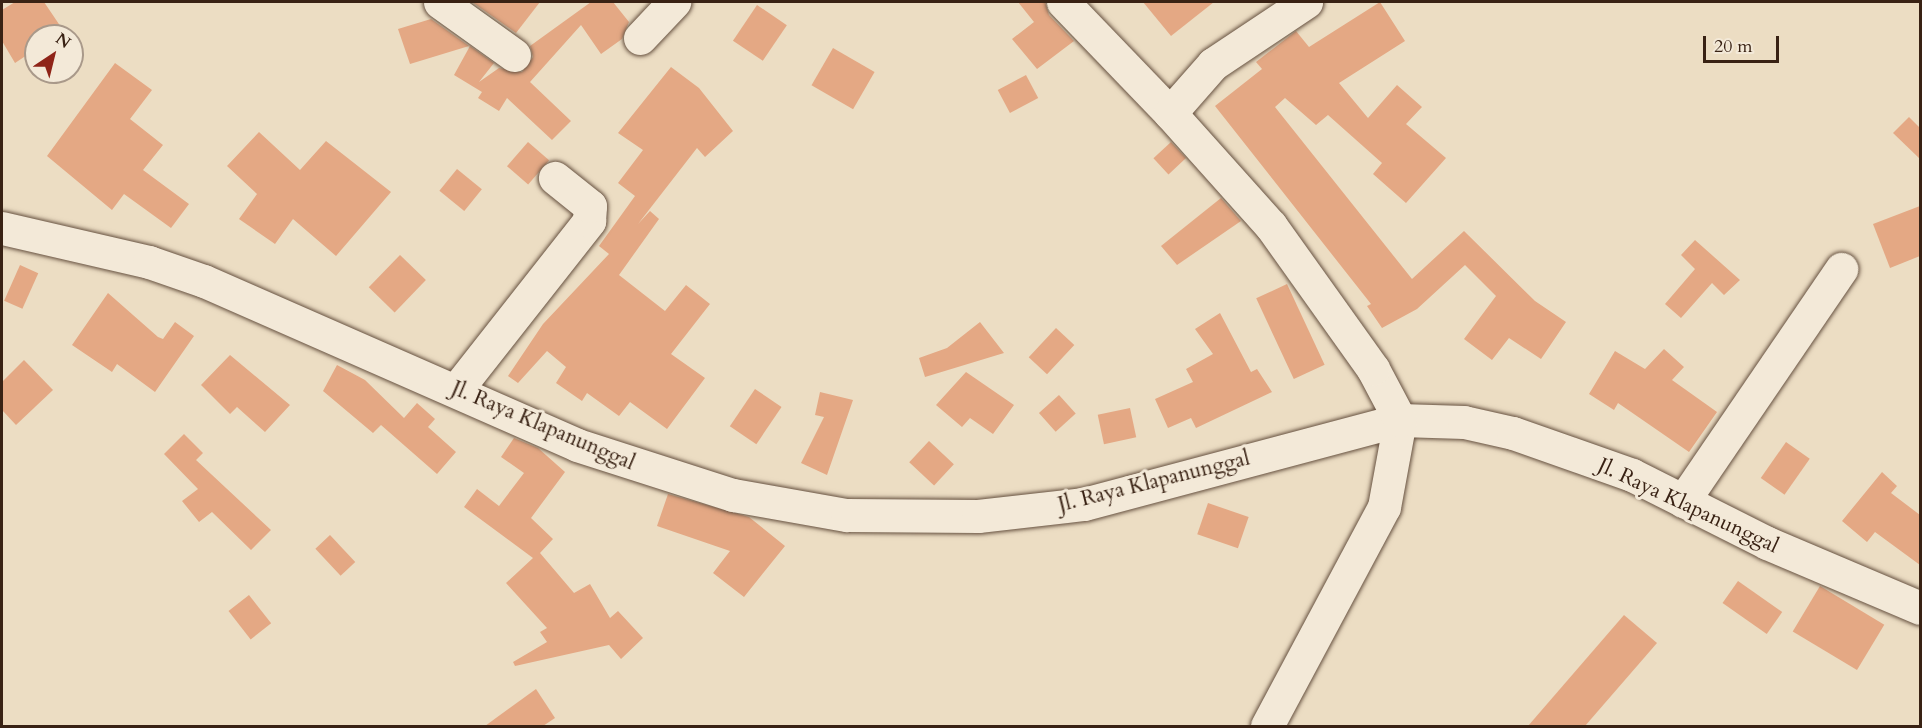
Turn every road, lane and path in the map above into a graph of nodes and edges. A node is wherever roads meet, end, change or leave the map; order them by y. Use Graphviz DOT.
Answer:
graph roads {
  1 [pos="440,2"];
  2 [pos="674,2"];
  3 [pos="1064,2"];
  4 [pos="1306,2"];
  5 [pos="640,38"];
  6 [pos="514,55"];
  7 [pos="1170,113"];
  8 [pos="555,178"];
  9 [pos="2,228"];
  10 [pos="1841,269"];
  11 [pos="457,389"];
  12 [pos="1400,420"];
  13 [pos="1683,501"];
  14 [pos="1920,608"];
  15 [pos="1267,726"];
  1 -- 6 [label="street"];
  2 -- 5 [label="street"];
  3 -- 7 [label="street"];
  4 -- 7 [label="street"];
  7 -- 12 [label="street"];
  8 -- 11 [label="street"];
  9 -- 11 [label="street, Jl. Raya Klapanunggal"];
  10 -- 13 [label="street"];
  11 -- 12 [label="street, Jl. Raya Klapanunggal"];
  12 -- 13 [label="street, Jl. Raya Klapanunggal"];
  12 -- 15 [label="street"];
  13 -- 14 [label="street, Jl. Raya Klapanunggal"];
}
